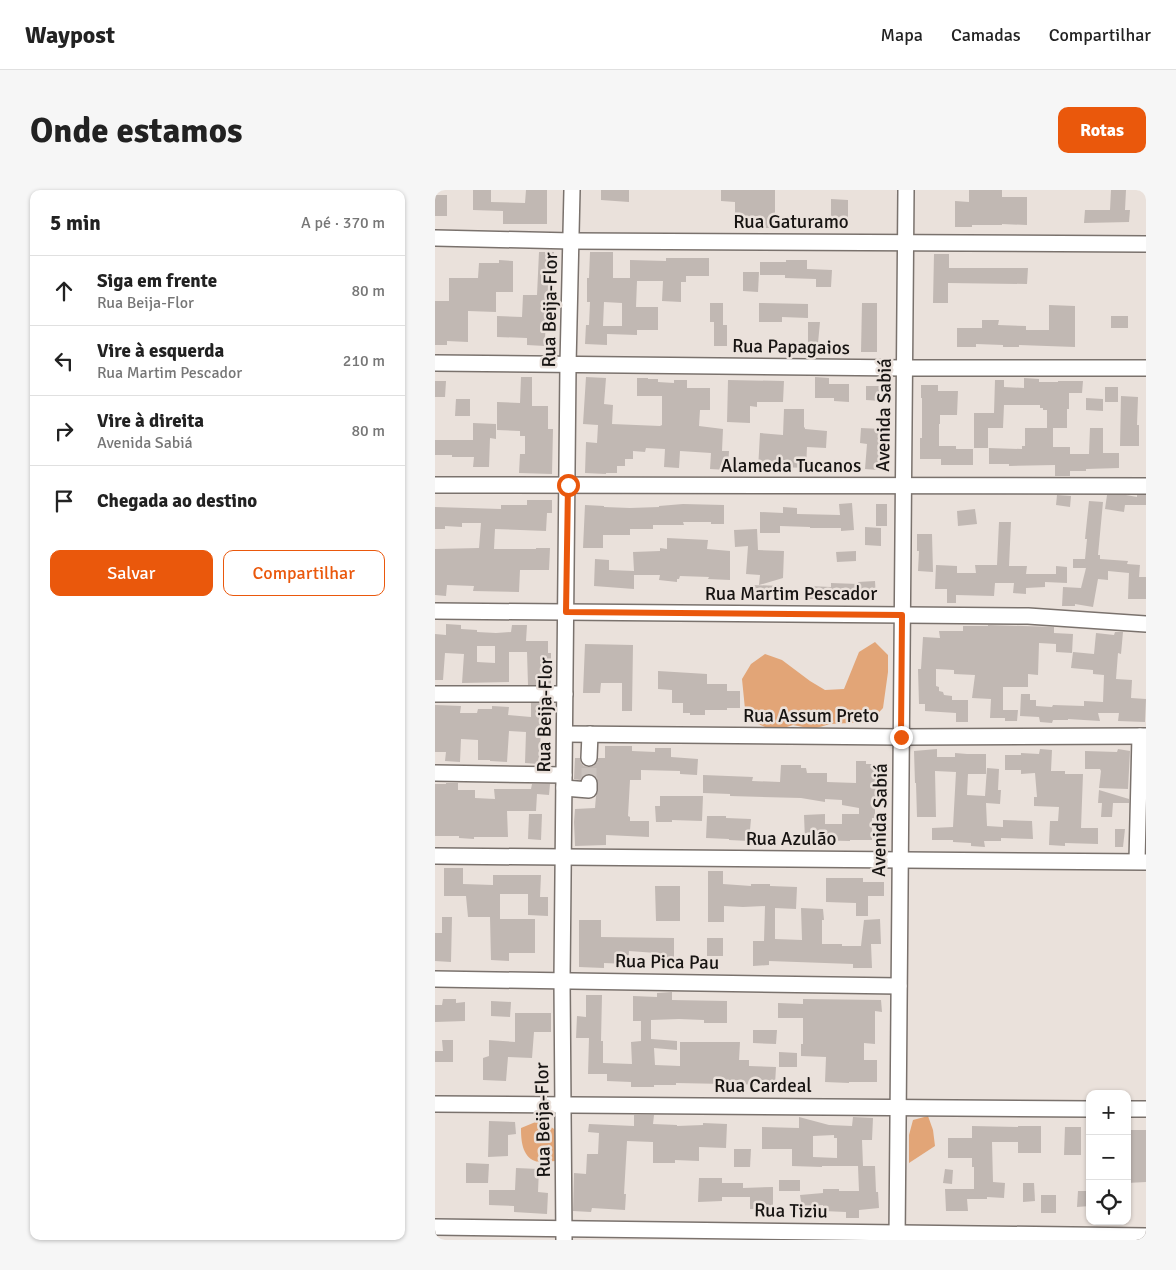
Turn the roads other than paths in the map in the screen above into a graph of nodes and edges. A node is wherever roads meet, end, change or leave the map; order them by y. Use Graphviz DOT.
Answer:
graph roads {
  1 [pos="572,190"];
  2 [pos="906,190"];
  3 [pos="435,238"];
  4 [pos="572,241"];
  5 [pos="906,243"];
  6 [pos="1146,244"];
  7 [pos="435,363"];
  8 [pos="568,364"];
  9 [pos="905,368"];
  10 [pos="1146,368"];
  11 [pos="435,485"];
  12 [pos="568,485"];
  13 [pos="903,486"];
  14 [pos="1146,486"];
  15 [pos="435,611"];
  16 [pos="566,612"];
  17 [pos="902,615"];
  18 [pos="1146,624"];
  19 [pos="435,694"];
  20 [pos="565,694"];
  21 [pos="565,734"];
  22 [pos="589,734"];
  23 [pos="1143,736"];
  24 [pos="901,737"];
  25 [pos="589,758"];
  26 [pos="435,773"];
  27 [pos="564,781"];
  28 [pos="589,783"];
  29 [pos="435,856"];
  30 [pos="563,857"];
  31 [pos="900,860"];
  32 [pos="1142,862"];
  33 [pos="435,979"];
  34 [pos="562,981"];
  35 [pos="899,986"];
  36 [pos="435,1104"];
  37 [pos="563,1105"];
  38 [pos="898,1107"];
  39 [pos="1086,1108"];
  40 [pos="1131,1109"];
  41 [pos="1146,1109"];
  42 [pos="435,1227"];
  43 [pos="564,1234"];
  44 [pos="897,1236"];
  45 [pos="1146,1236"];
  1 -- 4 [label="street, Rua Beija-Flor"];
  2 -- 5 [label="street, Avenida Sabiá"];
  3 -- 4 [label="street, Rua Gaturamo"];
  4 -- 5 [label="street, Rua Gaturamo"];
  4 -- 8 [label="street, Rua Beija-Flor"];
  5 -- 6 [label="street, Rua Gaturamo"];
  5 -- 9 [label="street, Avenida Sabiá"];
  7 -- 8 [label="street, Rua Papagaios"];
  8 -- 9 [label="street, Rua Papagaios"];
  8 -- 12 [label="street, Rua Beija-Flor"];
  9 -- 10 [label="street, Rua Papagaios"];
  9 -- 13 [label="street, Avenida Sabiá"];
  11 -- 12 [label="street, Alameda Tucanos"];
  12 -- 13 [label="street, Alameda Tucanos"];
  12 -- 16 [label="street, Rua Beija-Flor"];
  13 -- 14 [label="street, Alameda Tucanos"];
  13 -- 17 [label="street, Avenida Sabiá"];
  15 -- 16 [label="street, Rua Martim Pescador"];
  16 -- 17 [label="street, Rua Martim Pescador"];
  16 -- 20 [label="street, Rua Beija-Flor"];
  17 -- 18 [label="street, Rua Martim Pescador"];
  17 -- 24 [label="street, Avenida Sabiá"];
  19 -- 20 [label="street"];
  20 -- 21 [label="street, Rua Beija-Flor"];
  21 -- 22 [label="street, Rua Assum Preto"];
  21 -- 27 [label="street, Rua Beija-Flor"];
  22 -- 24 [label="street, Rua Assum Preto"];
  22 -- 25 [label="street"];
  23 -- 24 [label="street, Rua Assum Preto"];
  23 -- 32 [label="street"];
  24 -- 31 [label="street, Avenida Sabiá"];
  26 -- 27 [label="street"];
  27 -- 28 [label="street"];
  27 -- 30 [label="street, Rua Beija-Flor"];
  29 -- 30 [label="street, Rua Azulão"];
  30 -- 31 [label="street, Rua Azulão"];
  30 -- 34 [label="street, Rua Beija-Flor"];
  31 -- 32 [label="street, Rua Azulão"];
  31 -- 35 [label="street, Avenida Sabiá"];
  33 -- 34 [label="street, Rua Pica Pau"];
  34 -- 35 [label="street, Rua Pica Pau"];
  34 -- 37 [label="street, Rua Beija-Flor"];
  35 -- 38 [label="street, Avenida Sabiá"];
  36 -- 37 [label="street, Rua Cardeal"];
  37 -- 38 [label="street, Rua Cardeal"];
  37 -- 43 [label="street, Rua Beija-Flor"];
  38 -- 39 [label="street, Rua Cardeal"];
  38 -- 44 [label="street, Avenida Sabiá"];
  40 -- 41 [label="street"];
  42 -- 43 [label="street, Rua Tiziu"];
  43 -- 44 [label="street, Rua Tiziu"];
  44 -- 45 [label="street, Rua Tiziu"];
}
